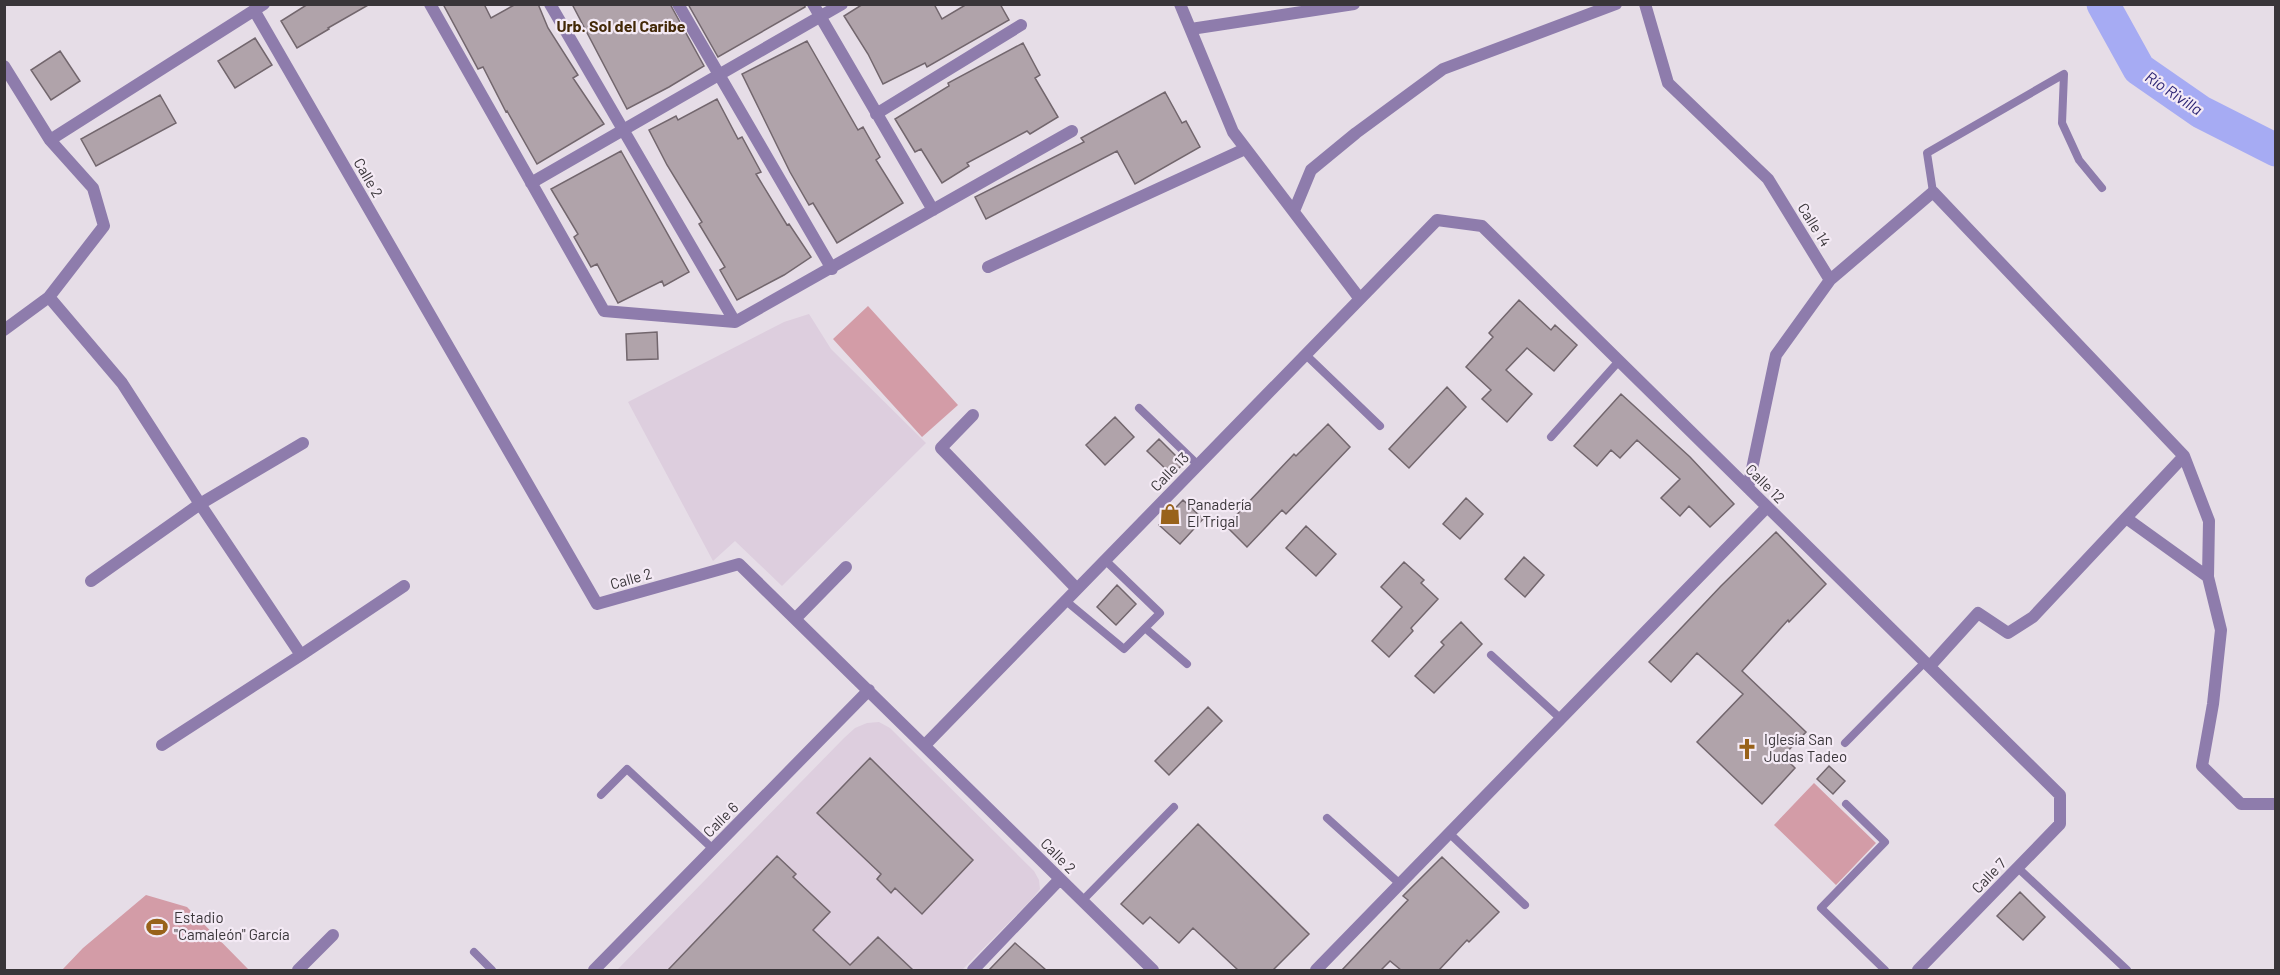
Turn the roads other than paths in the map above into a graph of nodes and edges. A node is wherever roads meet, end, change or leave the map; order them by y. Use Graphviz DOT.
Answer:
graph roads {
  1 [pos="430,4"];
  2 [pos="550,4"];
  3 [pos="678,4"];
  4 [pos="813,4"];
  5 [pos="842,4"];
  6 [pos="1180,4"];
  7 [pos="1354,4"];
  8 [pos="1616,4"];
  9 [pos="1645,4"];
  10 [pos="259,8"];
  11 [pos="820,17"];
  12 [pos="1021,25"];
  13 [pos="1191,29"];
  14 [pos="4,66"];
  15 [pos="719,74"];
  16 [pos="876,114"];
  17 [pos="622,129"];
  18 [pos="1072,131"];
  19 [pos="50,140"];
  20 [pos="1245,149"];
  21 [pos="531,183"];
  22 [pos="2102,188"];
  23 [pos="1933,192"];
  24 [pos="933,210"];
  25 [pos="1294,211"];
  26 [pos="1437,220"];
  27 [pos="988,267"];
  28 [pos="832,268"];
  29 [pos="1830,280"];
  30 [pos="49,297"];
  31 [pos="1359,299"];
  32 [pos="735,322"];
  33 [pos="4,330"];
  34 [pos="1306,355"];
  35 [pos="1619,361"];
  36 [pos="1139,408"];
  37 [pos="973,415"];
  38 [pos="1380,426"];
  39 [pos="1551,437"];
  40 [pos="303,442"];
  41 [pos="2184,456"];
  42 [pos="1198,465"];
  43 [pos="1748,488"];
  44 [pos="200,504"];
  45 [pos="1767,507"];
  46 [pos="2126,518"];
  47 [pos="1105,560"];
  48 [pos="846,567"];
  49 [pos="2208,577"];
  50 [pos="91,580"];
  51 [pos="404,586"];
  52 [pos="1077,589"];
  53 [pos="1066,601"];
  54 [pos="796,618"];
  55 [pos="1145,628"];
  56 [pos="301,655"];
  57 [pos="1491,655"];
  58 [pos="1187,664"];
  59 [pos="1927,664"];
  60 [pos="869,690"];
  61 [pos="1561,719"];
  62 [pos="1845,743"];
  63 [pos="162,745"];
  64 [pos="925,746"];
  65 [pos="601,795"];
  66 [pos="2060,795"];
  67 [pos="1846,804"];
  68 [pos="2276,804"];
  69 [pos="1174,807"];
  70 [pos="1327,818"];
  71 [pos="1449,833"];
  72 [pos="713,849"];
  73 [pos="2018,868"];
  74 [pos="1060,879"];
  75 [pos="1400,884"];
  76 [pos="1082,901"];
  77 [pos="1525,905"];
  78 [pos="333,935"];
  79 [pos="474,952"];
  80 [pos="298,970"];
  81 [pos="492,970"];
  82 [pos="594,970"];
  83 [pos="973,970"];
  84 [pos="1153,970"];
  85 [pos="1316,970"];
  86 [pos="1885,970"];
  87 [pos="1918,970"];
  88 [pos="2127,970"];
  1 -- 21 [label="street"];
  2 -- 17 [label="street"];
  3 -- 15 [label="street"];
  4 -- 11 [label="street"];
  5 -- 11 [label="street"];
  6 -- 13 [label="street"];
  7 -- 13 [label="street"];
  8 -- 25 [label="street"];
  9 -- 29 [label="street, Calle 14"];
  10 -- 19 [label="street"];
  10 -- 54 [label="street, Calle 2"];
  11 -- 15 [label="street"];
  11 -- 16 [label="street"];
  12 -- 16 [label="street"];
  13 -- 20 [label="street"];
  14 -- 19 [label="street"];
  15 -- 17 [label="street"];
  15 -- 28 [label="street"];
  16 -- 24 [label="street"];
  17 -- 21 [label="street"];
  17 -- 32 [label="street"];
  18 -- 24 [label="street"];
  19 -- 30 [label="street"];
  20 -- 25 [label="street"];
  20 -- 27 [label="street"];
  21 -- 32 [label="street"];
  22 -- 23 [label="lane"];
  23 -- 29 [label="street"];
  23 -- 41 [label="street"];
  24 -- 28 [label="street"];
  25 -- 31 [label="street"];
  26 -- 31 [label="street, Calle 13"];
  26 -- 35 [label="street, Calle 12"];
  28 -- 32 [label="street"];
  29 -- 43 [label="street"];
  30 -- 33 [label="street"];
  30 -- 44 [label="street"];
  31 -- 34 [label="street, Calle 13"];
  34 -- 38 [label="lane"];
  34 -- 42 [label="street, Calle 13"];
  35 -- 39 [label="lane"];
  35 -- 43 [label="street, Calle 12"];
  36 -- 42 [label="lane"];
  37 -- 52 [label="street"];
  40 -- 44 [label="street"];
  41 -- 46 [label="street"];
  41 -- 49 [label="street"];
  42 -- 47 [label="street, Calle 13"];
  43 -- 45 [label="street, Calle 12"];
  44 -- 50 [label="street"];
  44 -- 56 [label="street"];
  45 -- 59 [label="street, Calle 12"];
  45 -- 61 [label="street"];
  46 -- 49 [label="street"];
  46 -- 59 [label="street"];
  47 -- 52 [label="street, Calle 13"];
  47 -- 55 [label="lane"];
  48 -- 54 [label="street"];
  49 -- 68 [label="street"];
  51 -- 56 [label="street"];
  52 -- 53 [label="street, Calle 13"];
  53 -- 55 [label="lane"];
  53 -- 64 [label="street, Calle 13"];
  54 -- 60 [label="street, Calle 2"];
  55 -- 58 [label="lane"];
  56 -- 63 [label="street"];
  57 -- 61 [label="lane"];
  59 -- 62 [label="lane"];
  59 -- 66 [label="street, Calle 12"];
  60 -- 64 [label="street, Calle 2"];
  60 -- 72 [label="street, Calle 6"];
  61 -- 71 [label="street"];
  64 -- 74 [label="street, Calle 2"];
  65 -- 72 [label="lane"];
  66 -- 73 [label="street, Calle 7"];
  67 -- 86 [label="lane"];
  69 -- 76 [label="lane"];
  70 -- 75 [label="lane"];
  71 -- 75 [label="street"];
  71 -- 77 [label="lane"];
  72 -- 82 [label="street, Calle 6"];
  73 -- 87 [label="street, Calle 7"];
  73 -- 88 [label="lane"];
  74 -- 76 [label="street, Calle 2"];
  74 -- 83 [label="street"];
  75 -- 85 [label="street"];
  76 -- 84 [label="street, Calle 2"];
  78 -- 80 [label="street"];
  79 -- 81 [label="lane"];
}
